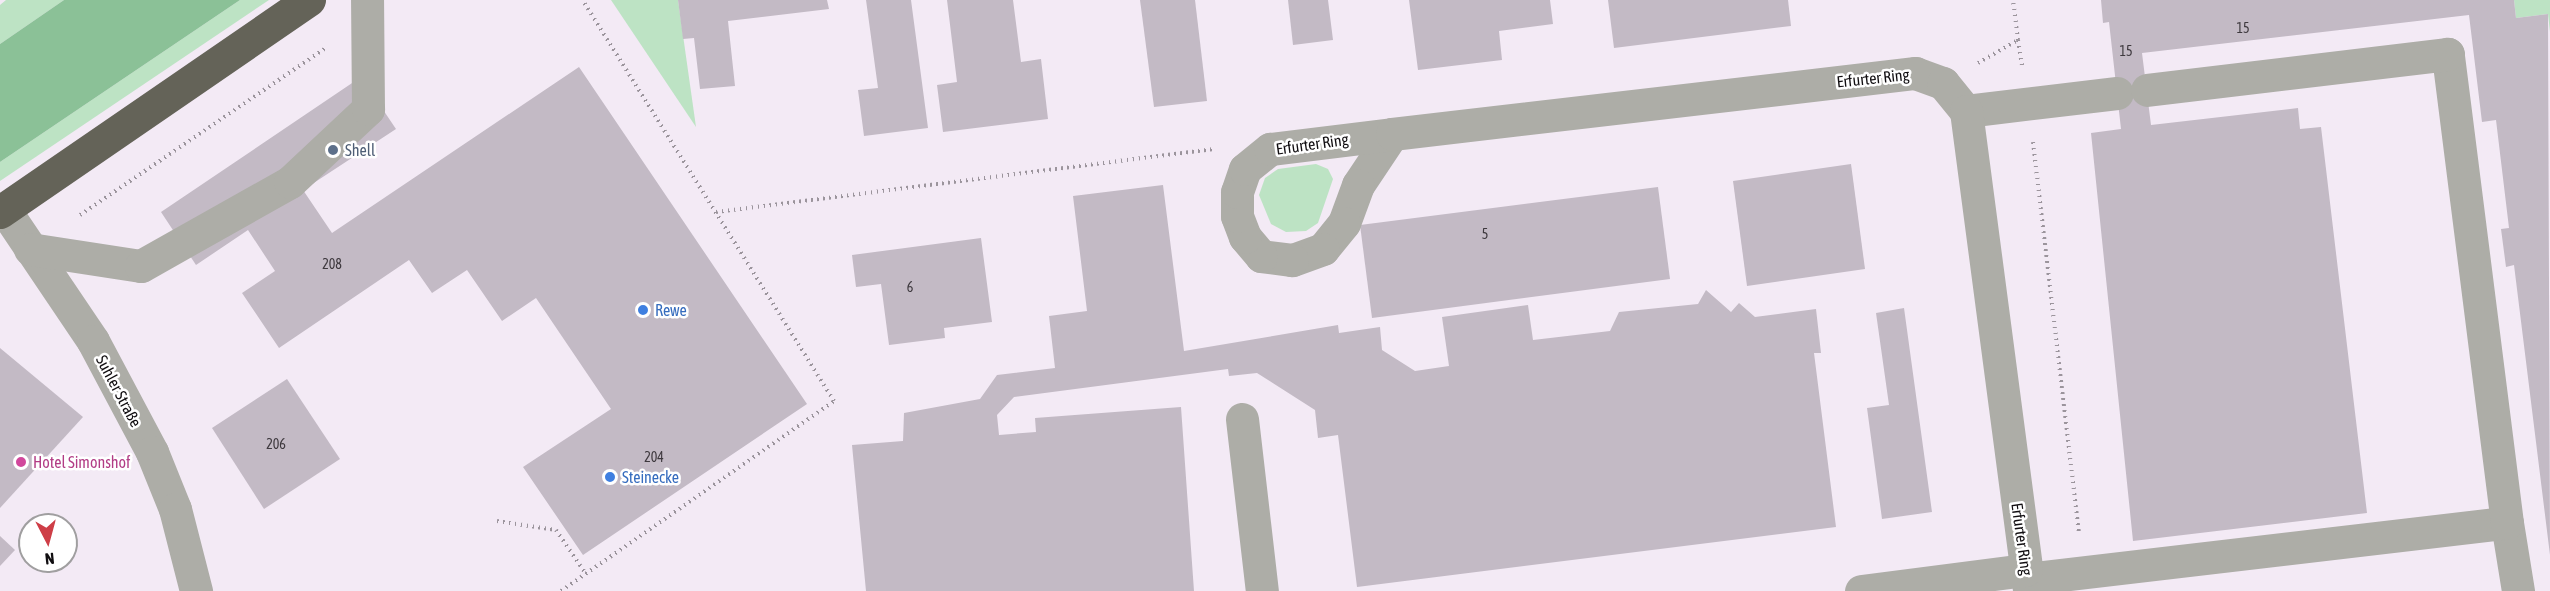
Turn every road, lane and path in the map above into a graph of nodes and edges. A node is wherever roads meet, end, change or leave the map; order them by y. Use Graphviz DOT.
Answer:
graph roads {
  1 [pos="309,0"];
  2 [pos="582,0"];
  3 [pos="2013,0"];
  4 [pos="366,12"];
  5 [pos="2018,40"];
  6 [pos="1943,83"];
  7 [pos="2029,104"];
  8 [pos="1966,111"];
  9 [pos="1392,134"];
  10 [pos="1270,149"];
  11 [pos="2,210"];
  12 [pos="716,212"];
  13 [pos="30,249"];
  14 [pos="1242,419"];
  15 [pos="497,521"];
  16 [pos="2507,523"];
  17 [pos="586,573"];
  18 [pos="2084,573"];
  19 [pos="2027,580"];
  20 [pos="196,591"];
  21 [pos="561,591"];
  22 [pos="1262,591"];
  23 [pos="1861,591"];
  24 [pos="2518,591"];
  1 -- 11 [label="highway"];
  2 -- 12 [label="path"];
  3 -- 5 [label="path"];
  4 -- 13 [label="path"];
  4 -- 13 [label="street"];
  5 -- 6 [label="path"];
  5 -- 7 [label="path"];
  6 -- 8 [label="street"];
  6 -- 9 [label="street, Erfurter Ring"];
  7 -- 8 [label="street"];
  7 -- 16 [label="street"];
  7 -- 18 [label="path"];
  8 -- 19 [label="street, Erfurter Ring"];
  9 -- 10 [label="street, Erfurter Ring"];
  9 -- 10 [label="street, Erfurter Ring"];
  10 -- 12 [label="path"];
  11 -- 13 [label="street, Suhler Straße"];
  12 -- 17 [label="path"];
  13 -- 20 [label="street, Suhler Straße"];
  14 -- 22 [label="street"];
  15 -- 17 [label="path"];
  16 -- 18 [label="street"];
  16 -- 24 [label="street"];
  17 -- 21 [label="path"];
  18 -- 19 [label="street"];
  19 -- 23 [label="street"];
}
